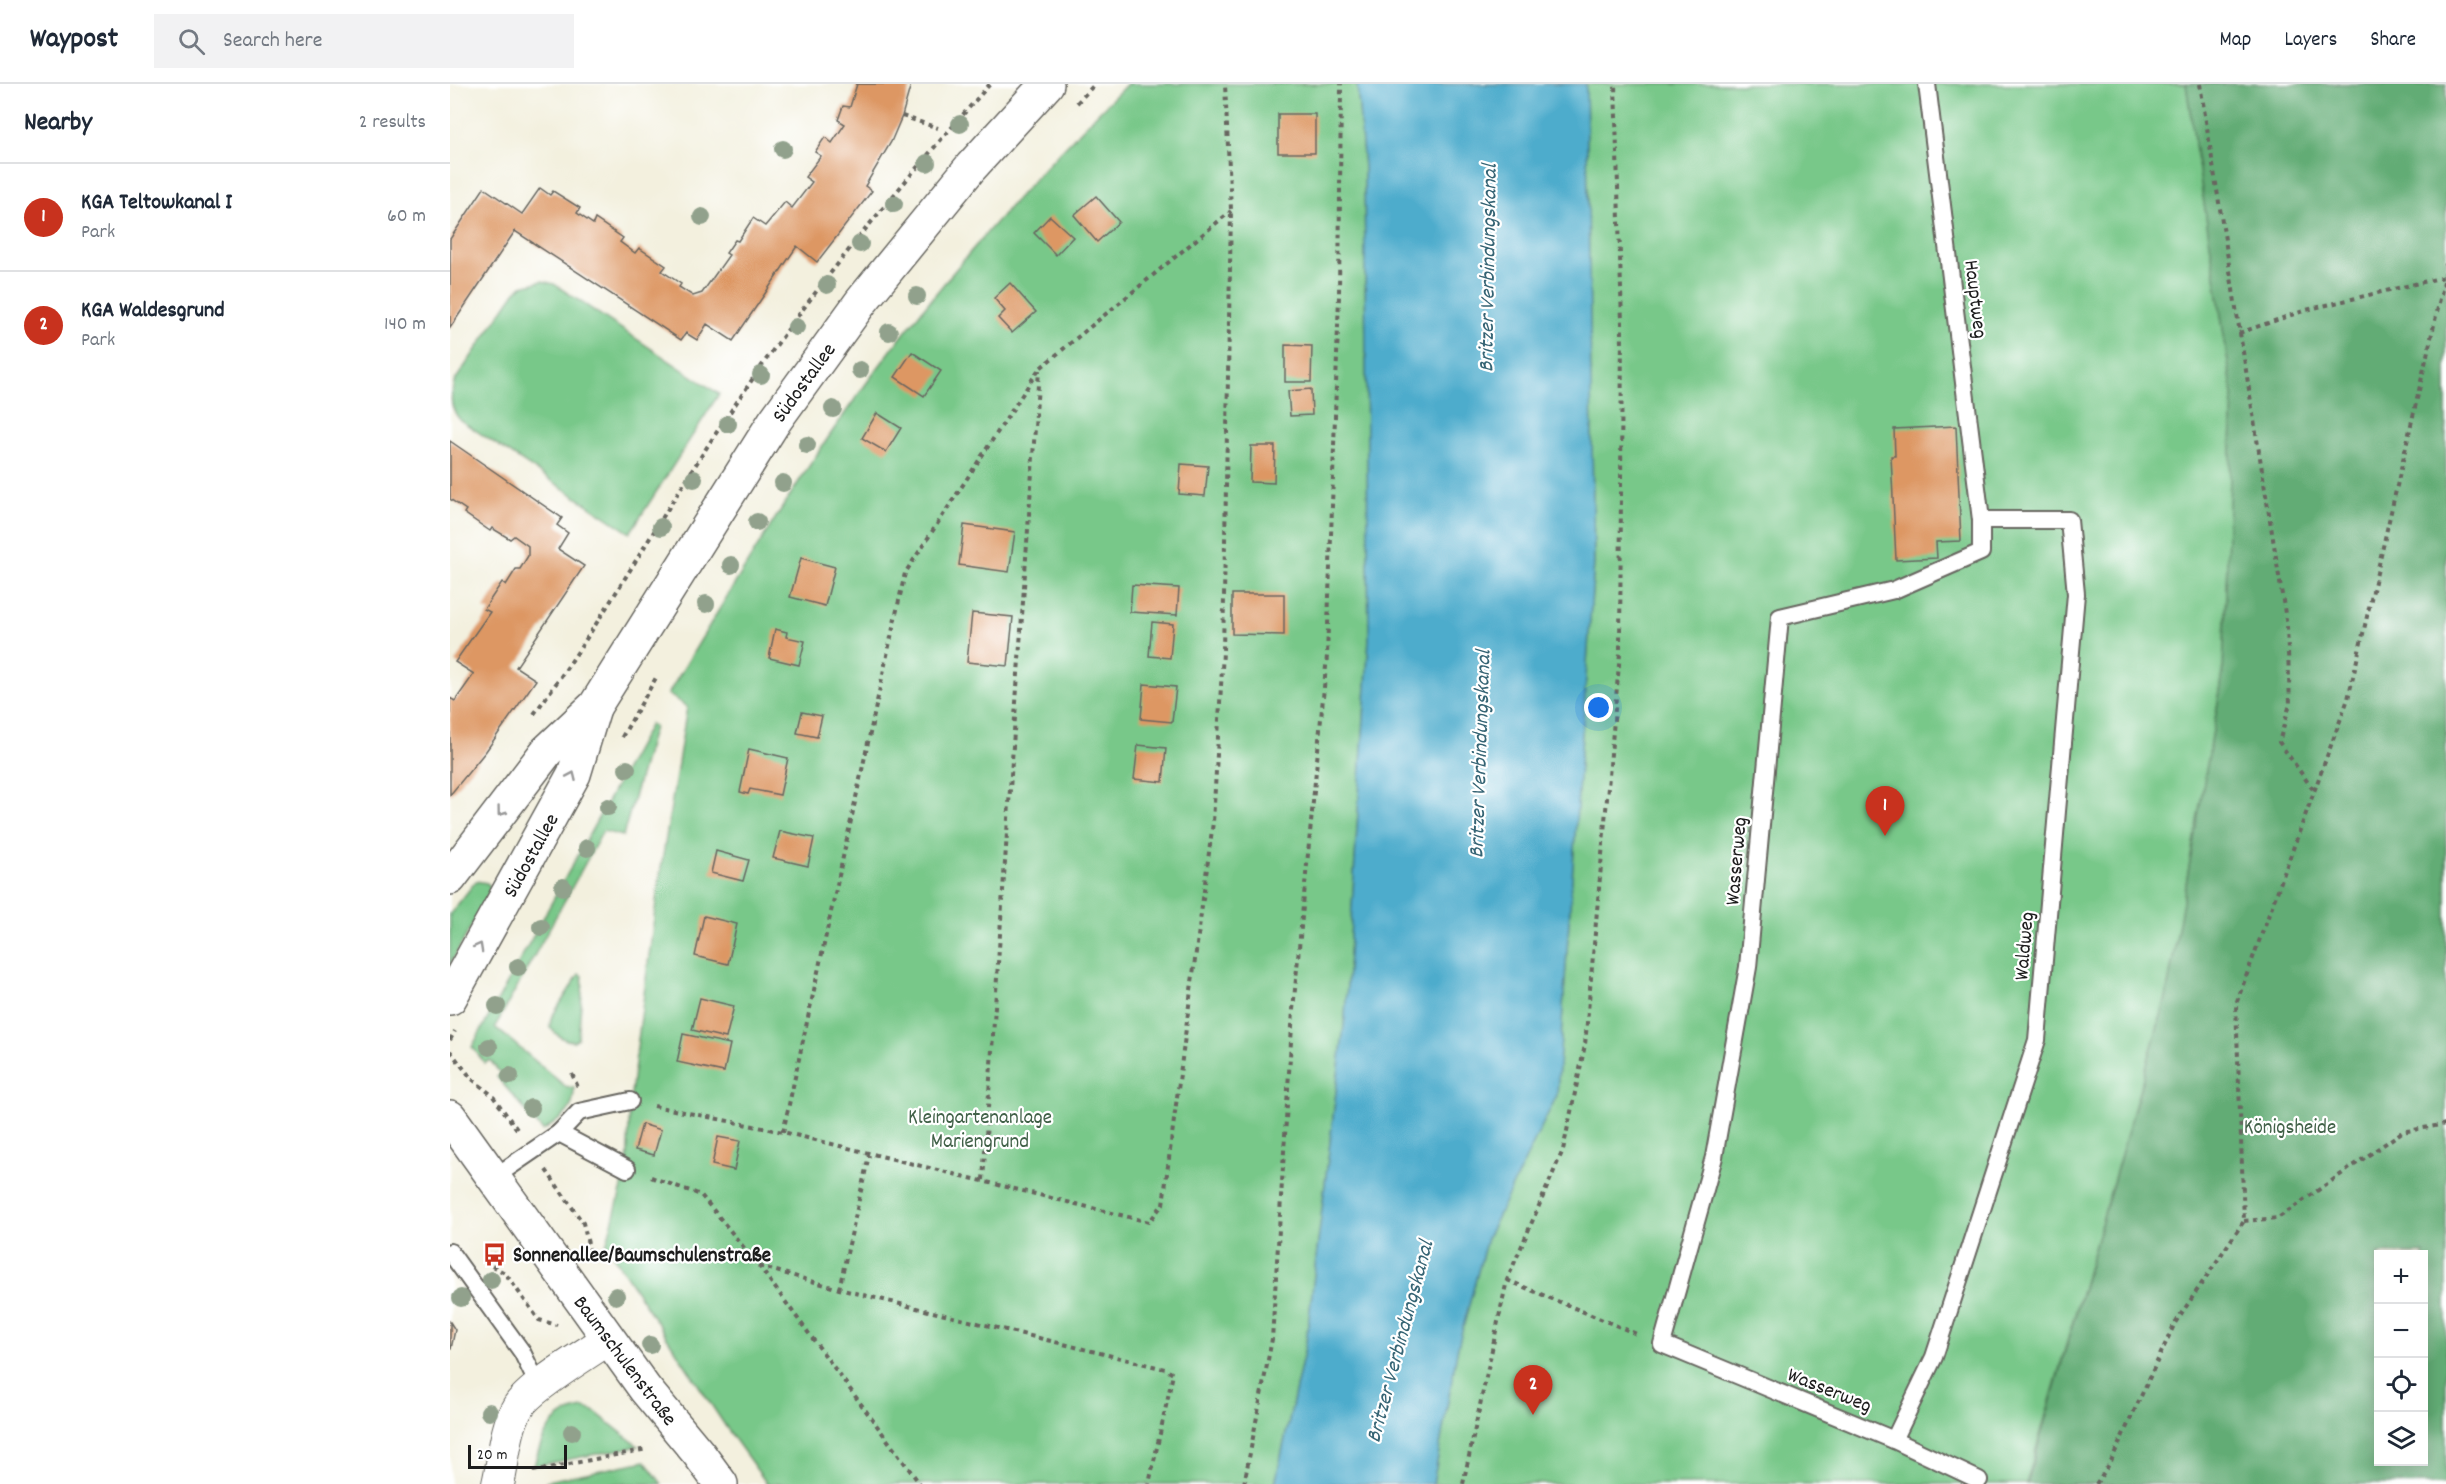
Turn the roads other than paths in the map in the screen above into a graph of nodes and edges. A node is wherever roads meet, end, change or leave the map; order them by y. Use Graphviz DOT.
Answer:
graph roads {
  1 [pos="1047,84"];
  2 [pos="1926,84"];
  3 [pos="1982,520"];
  4 [pos="595,706"];
  5 [pos="450,878"];
  6 [pos="450,998"];
  7 [pos="630,1101"];
  8 [pos="450,1117"];
  9 [pos="559,1133"];
  10 [pos="627,1169"];
  11 [pos="493,1178"];
  12 [pos="450,1252"];
  13 [pos="609,1339"];
  14 [pos="539,1387"];
  15 [pos="1894,1440"];
  16 [pos="1979,1480"];
  17 [pos="498,1484"];
  18 [pos="721,1484"];
  1 -- 4 [label="main road, Südostallee"];
  2 -- 3 [label="lane, Hauptweg"];
  3 -- 15 [label="lane, Waldweg"];
  3 -- 15 [label="lane, Wasserweg"];
  4 -- 5 [label="main road, Südostallee, one-way"];
  6 -- 4 [label="main road, Südostallee, one-way"];
  7 -- 9 [label="lane"];
  8 -- 11 [label="main road, Baumschulenstraße"];
  9 -- 10 [label="lane"];
  9 -- 11 [label="lane"];
  11 -- 13 [label="main road, Baumschulenstraße"];
  12 -- 14 [label="lane"];
  13 -- 14 [label="street"];
  13 -- 18 [label="main road, Baumschulenstraße"];
  14 -- 17 [label="street"];
  15 -- 16 [label="lane, Wasserweg"];
}
